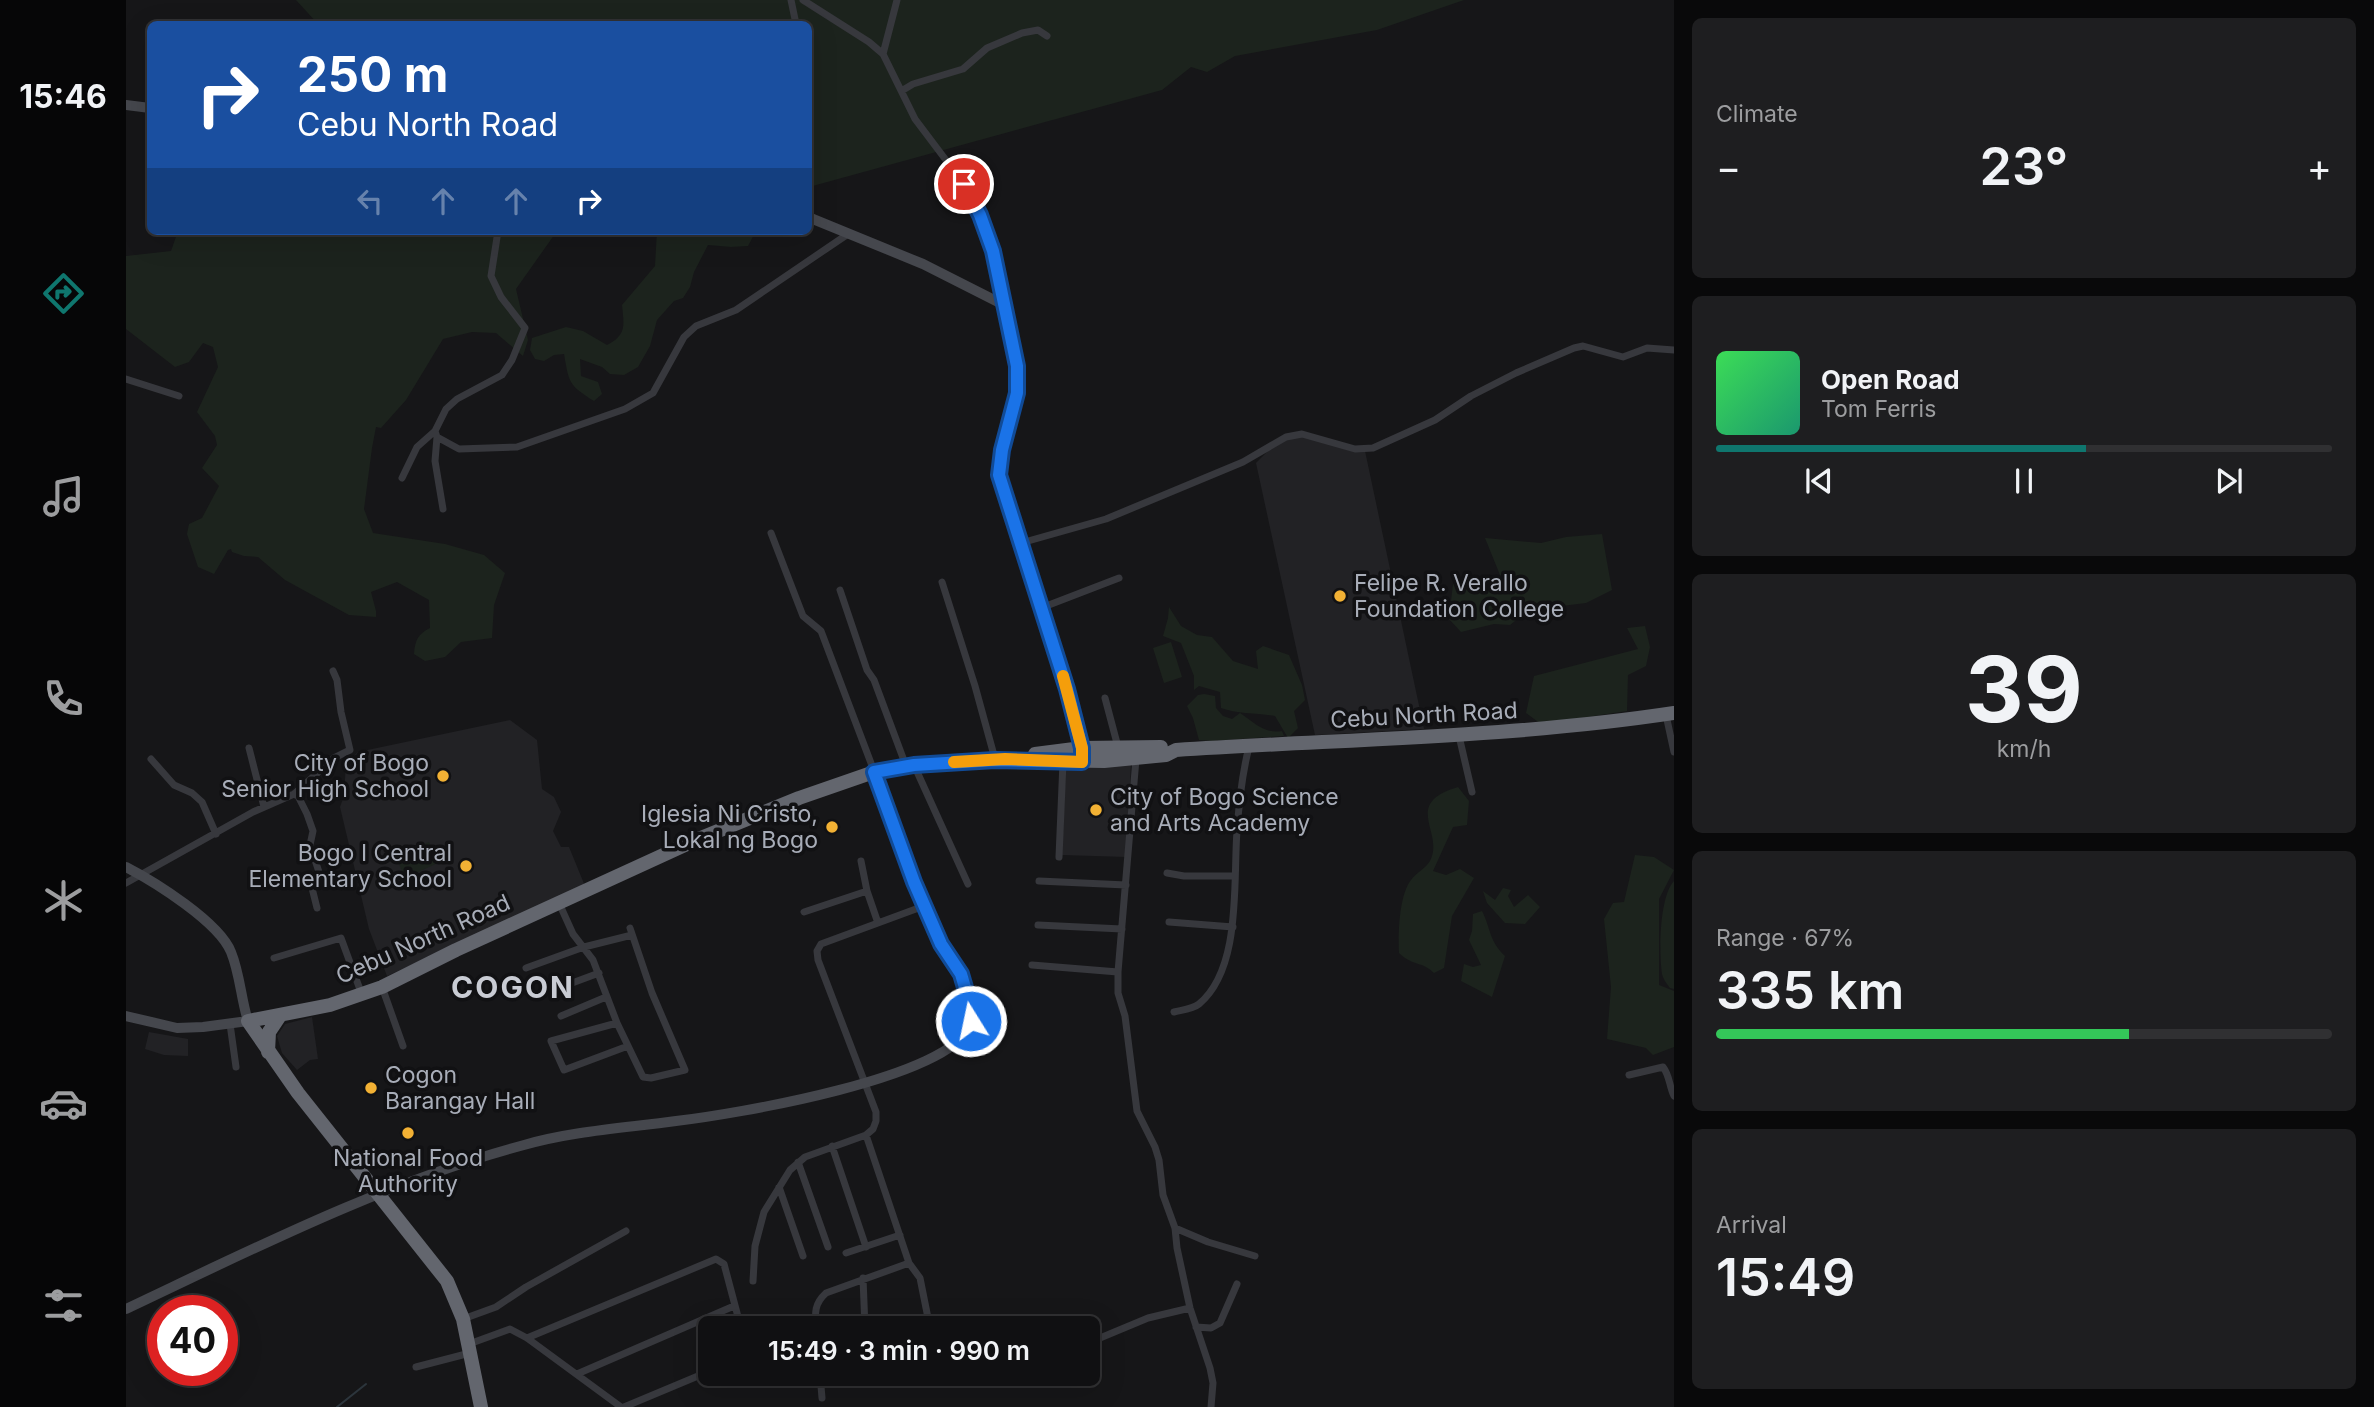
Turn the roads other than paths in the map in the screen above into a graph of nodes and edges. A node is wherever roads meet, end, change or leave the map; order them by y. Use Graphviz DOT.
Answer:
graph roads {
  1 [pos="791,0"];
  2 [pos="803,0"];
  3 [pos="897,0"];
  4 [pos="795,21"];
  5 [pos="1047,36"];
  6 [pos="883,54"];
  7 [pos="903,90"];
  8 [pos="126,105"];
  9 [pos="147,108"];
  10 [pos="812,219"];
  11 [pos="848,234"];
  12 [pos="497,235"];
  13 [pos="1006,306"];
  14 [pos="1674,350"];
  15 [pos="126,379"];
  16 [pos="179,396"];
  17 [pos="436,434"];
  18 [pos="402,478"];
  19 [pos="443,509"];
  20 [pos="771,533"];
  21 [pos="1021,543"];
  22 [pos="1119,578"];
  23 [pos="942,582"];
  24 [pos="840,590"];
  25 [pos="1041,608"];
  26 [pos="332,671"];
  27 [pos="1105,698"];
  28 [pos="1670,714"];
  29 [pos="1459,736"];
  30 [pos="1118,747"];
  31 [pos="1249,747"];
  32 [pos="249,748"];
  33 [pos="1674,752"];
  34 [pos="1136,753"];
  35 [pos="1098,754"];
  36 [pos="1082,755"];
  37 [pos="152,759"];
  38 [pos="1000,759"];
  39 [pos="1063,762"];
  40 [pos="910,765"];
  41 [pos="874,772"];
  42 [pos="1472,792"];
  43 [pos="294,794"];
  44 [pos="264,807"];
  45 [pos="216,834"];
  46 [pos="1059,857"];
  47 [pos="862,861"];
  48 [pos="126,867"];
  49 [pos="1167,873"];
  50 [pos="142,875"];
  51 [pos="1235,876"];
  52 [pos="1039,881"];
  53 [pos="126,883"];
  54 [pos="968,884"];
  55 [pos="1126,885"];
  56 [pos="867,891"];
  57 [pos="559,903"];
  58 [pos="923,906"];
  59 [pos="317,908"];
  60 [pos="804,912"];
  61 [pos="1169,922"];
  62 [pos="878,923"];
  63 [pos="1038,925"];
  64 [pos="1233,927"];
  65 [pos="1122,929"];
  66 [pos="584,947"];
  67 [pos="274,958"];
  68 [pos="1032,965"];
  69 [pos="526,968"];
  70 [pos="1118,972"];
  71 [pos="599,973"];
  72 [pos="564,986"];
  73 [pos="382,987"];
  74 [pos="362,995"];
  75 [pos="606,997"];
  76 [pos="1174,1012"];
  77 [pos="126,1016"];
  78 [pos="561,1016"];
  79 [pos="279,1017"];
  80 [pos="248,1021"];
  81 [pos="617,1023"];
  82 [pos="230,1024"];
  83 [pos="403,1046"];
  84 [pos="628,1046"];
  85 [pos="268,1052"];
  86 [pos="236,1067"];
  87 [pos="1629,1074"];
  88 [pos="1672,1076"];
  89 [pos="866,1082"];
  90 [pos="1674,1096"];
  91 [pos="866,1135"];
  92 [pos="832,1146"];
  93 [pos="798,1162"];
  94 [pos="779,1187"];
  95 [pos="379,1194"];
  96 [pos="1175,1228"];
  97 [pos="626,1231"];
  98 [pos="900,1235"];
  99 [pos="828,1247"];
  100 [pos="866,1247"];
  101 [pos="846,1253"];
  102 [pos="803,1255"];
  103 [pos="1255,1256"];
  104 [pos="909,1263"];
  105 [pos="863,1279"];
  106 [pos="753,1282"];
  107 [pos="1237,1284"];
  108 [pos="734,1306"];
  109 [pos="1190,1308"];
  110 [pos="126,1310"];
  111 [pos="737,1316"];
  112 [pos="815,1316"];
  113 [pos="865,1316"];
  114 [pos="928,1316"];
  115 [pos="463,1319"];
  116 [pos="1196,1327"];
  117 [pos="527,1338"];
  118 [pos="1100,1338"];
  119 [pos="470,1348"];
  120 [pos="416,1367"];
  121 [pos="576,1374"];
  122 [pos="698,1376"];
  123 [pos="821,1386"];
  124 [pos="822,1398"];
  125 [pos="481,1407"];
  126 [pos="622,1407"];
  127 [pos="1211,1407"];
  1 -- 4 [label="street"];
  2 -- 6 [label="street"];
  3 -- 6 [label="street"];
  5 -- 7 [label="street"];
  6 -- 7 [label="street"];
  7 -- 13 [label="street"];
  8 -- 9 [label="street"];
  10 -- 11 [label="street"];
  11 -- 13 [label="street"];
  11 -- 17 [label="street"];
  12 -- 17 [label="street"];
  13 -- 21 [label="street"];
  14 -- 21 [label="street"];
  15 -- 16 [label="street"];
  17 -- 18 [label="street"];
  17 -- 19 [label="street"];
  20 -- 41 [label="street"];
  21 -- 25 [label="street"];
  22 -- 25 [label="street"];
  23 -- 38 [label="street"];
  24 -- 40 [label="street"];
  25 -- 36 [label="street"];
  26 -- 43 [label="street"];
  27 -- 30 [label="street"];
  28 -- 29 [label="highway, Cebu North Road"];
  28 -- 33 [label="street"];
  29 -- 31 [label="highway, Cebu North Road"];
  29 -- 42 [label="street"];
  30 -- 34 [label="highway, Cebu North Road"];
  30 -- 35 [label="highway, Cebu North Road"];
  31 -- 34 [label="highway, Cebu North Road"];
  31 -- 51 [label="street"];
  32 -- 44 [label="street"];
  34 -- 35 [label="highway, Cebu North Road"];
  34 -- 55 [label="street"];
  35 -- 36 [label="highway, Cebu North Road"];
  36 -- 38 [label="highway, Cebu North Road"];
  36 -- 39 [label="highway, Cebu North Road"];
  37 -- 45 [label="street"];
  38 -- 39 [label="highway, Cebu North Road"];
  38 -- 40 [label="highway, Cebu North Road"];
  39 -- 46 [label="street"];
  40 -- 41 [label="highway, Cebu North Road"];
  40 -- 54 [label="street"];
  41 -- 57 [label="highway, Cebu North Road"];
  41 -- 58 [label="street"];
  43 -- 44 [label="street"];
  43 -- 59 [label="street"];
  44 -- 45 [label="street"];
  45 -- 50 [label="street"];
  47 -- 56 [label="street"];
  48 -- 50 [label="street"];
  49 -- 51 [label="street"];
  50 -- 53 [label="street"];
  50 -- 80 [label="street"];
  51 -- 64 [label="street"];
  52 -- 55 [label="street"];
  55 -- 65 [label="street"];
  56 -- 60 [label="street"];
  56 -- 62 [label="street"];
  57 -- 66 [label="street"];
  57 -- 73 [label="highway, Cebu North Road"];
  58 -- 62 [label="street"];
  58 -- 89 [label="street"];
  61 -- 64 [label="street"];
  62 -- 89 [label="street"];
  63 -- 65 [label="street"];
  64 -- 76 [label="street"];
  65 -- 70 [label="street"];
  66 -- 69 [label="street"];
  66 -- 71 [label="street"];
  66 -- 84 [label="street"];
  67 -- 74 [label="street"];
  68 -- 70 [label="street"];
  70 -- 96 [label="street"];
  71 -- 72 [label="street"];
  71 -- 75 [label="street"];
  73 -- 74 [label="highway, Cebu North Road"];
  73 -- 83 [label="street"];
  74 -- 79 [label="highway, Cebu North Road"];
  75 -- 78 [label="street"];
  75 -- 81 [label="street"];
  77 -- 82 [label="street"];
  79 -- 80 [label="highway, Cebu North Road"];
  79 -- 85 [label="highway"];
  80 -- 82 [label="street"];
  80 -- 85 [label="highway"];
  81 -- 84 [label="street"];
  81 -- 84 [label="street"];
  82 -- 86 [label="street"];
  85 -- 95 [label="highway"];
  87 -- 88 [label="street"];
  88 -- 90 [label="street"];
  89 -- 91 [label="street"];
  89 -- 95 [label="street"];
  91 -- 92 [label="street"];
  91 -- 98 [label="street"];
  92 -- 93 [label="street"];
  92 -- 100 [label="street"];
  93 -- 94 [label="street"];
  93 -- 99 [label="street"];
  94 -- 102 [label="street"];
  94 -- 106 [label="street"];
  95 -- 110 [label="street"];
  95 -- 115 [label="highway"];
  96 -- 103 [label="street"];
  96 -- 109 [label="street"];
  97 -- 115 [label="street"];
  98 -- 100 [label="street"];
  98 -- 104 [label="street"];
  100 -- 101 [label="street"];
  104 -- 105 [label="street"];
  104 -- 114 [label="street"];
  105 -- 112 [label="street"];
  105 -- 113 [label="street"];
  107 -- 116 [label="street"];
  108 -- 111 [label="street"];
  108 -- 117 [label="street"];
  108 -- 121 [label="street"];
  109 -- 116 [label="street"];
  109 -- 118 [label="street"];
  115 -- 119 [label="highway"];
  116 -- 127 [label="street"];
  117 -- 119 [label="street"];
  117 -- 121 [label="street"];
  119 -- 120 [label="street"];
  119 -- 125 [label="highway"];
  121 -- 126 [label="street"];
  122 -- 126 [label="street"];
  123 -- 124 [label="street"];
}
